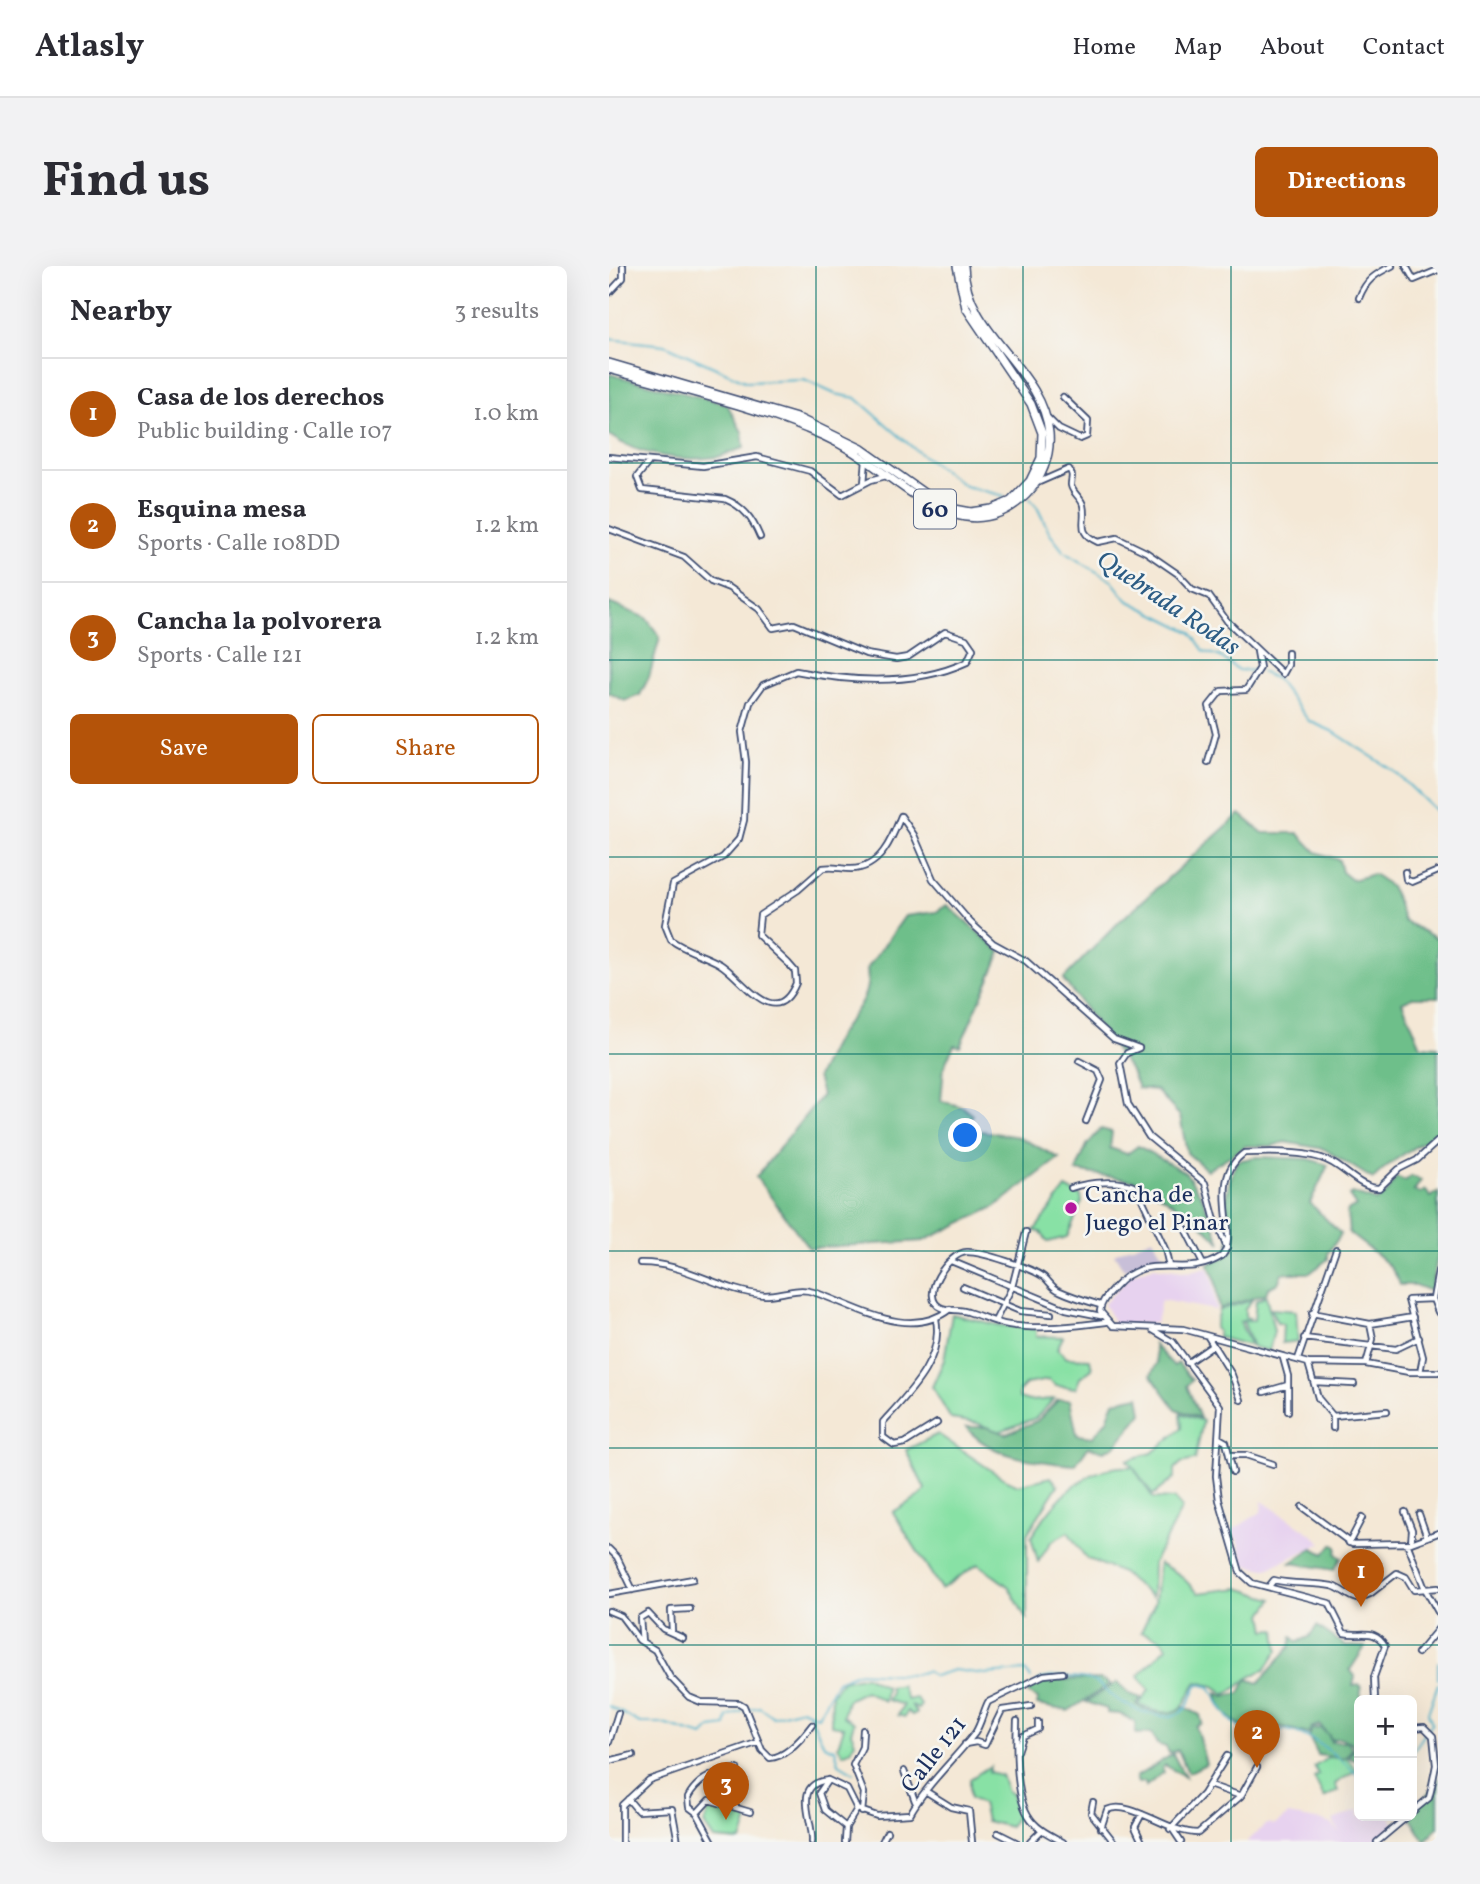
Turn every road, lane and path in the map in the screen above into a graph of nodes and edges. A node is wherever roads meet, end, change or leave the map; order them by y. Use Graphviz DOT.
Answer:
graph roads {
  1 [pos="623,266"];
  2 [pos="957,266"];
  3 [pos="964,266"];
  4 [pos="1392,266"];
  5 [pos="1406,266"];
  6 [pos="1438,270"];
  7 [pos="609,293"];
  8 [pos="1359,298"];
  9 [pos="609,363"];
  10 [pos="609,369"];
  11 [pos="1063,397"];
  12 [pos="1046,416"];
  13 [pos="609,457"];
  14 [pos="866,460"];
  15 [pos="649,462"];
  16 [pos="887,476"];
  17 [pos="864,484"];
  18 [pos="1035,484"];
  19 [pos="609,529"];
  20 [pos="760,537"];
  21 [pos="1257,650"];
  22 [pos="1288,653"];
  23 [pos="1208,762"];
  24 [pos="1438,871"];
  25 [pos="1405,872"];
  26 [pos="1079,1061"];
  27 [pos="1086,1121"];
  28 [pos="1438,1142"];
  29 [pos="1071,1188"];
  30 [pos="1182,1223"];
  31 [pos="1026,1232"];
  32 [pos="1227,1248"];
  33 [pos="1336,1249"];
  34 [pos="950,1261"];
  35 [pos="640,1263"];
  36 [pos="1203,1264"];
  37 [pos="1169,1266"];
  38 [pos="1018,1268"];
  39 [pos="1438,1271"];
  40 [pos="963,1287"];
  41 [pos="1012,1287"];
  42 [pos="1433,1299"];
  43 [pos="1005,1304"];
  44 [pos="1100,1305"];
  45 [pos="951,1309"];
  46 [pos="1312,1312"];
  47 [pos="1438,1312"];
  48 [pos="1051,1314"];
  49 [pos="1101,1316"];
  50 [pos="1413,1317"];
  51 [pos="936,1319"];
  52 [pos="995,1321"];
  53 [pos="1107,1322"];
  54 [pos="1370,1324"];
  55 [pos="1152,1329"];
  56 [pos="1208,1338"];
  57 [pos="1304,1338"];
  58 [pos="1419,1338"];
  59 [pos="1373,1344"];
  60 [pos="1213,1345"];
  61 [pos="1283,1357"];
  62 [pos="1298,1359"];
  63 [pos="1187,1363"];
  64 [pos="1308,1363"];
  65 [pos="1366,1364"];
  66 [pos="1420,1372"];
  67 [pos="1438,1372"];
  68 [pos="1314,1381"];
  69 [pos="1354,1384"];
  70 [pos="1288,1385"];
  71 [pos="1264,1392"];
  72 [pos="1241,1401"];
  73 [pos="1288,1411"];
  74 [pos="1387,1411"];
  75 [pos="1333,1416"];
  76 [pos="937,1423"];
  77 [pos="1333,1429"];
  78 [pos="1219,1438"];
  79 [pos="1230,1455"];
  80 [pos="1273,1464"];
  81 [pos="1233,1472"];
  82 [pos="1302,1507"];
  83 [pos="1405,1512"];
  84 [pos="1419,1514"];
  85 [pos="1362,1518"];
  86 [pos="1438,1533"];
  87 [pos="1427,1537"];
  88 [pos="1349,1543"];
  89 [pos="1409,1543"];
  90 [pos="609,1549"];
  91 [pos="693,1579"];
  92 [pos="1270,1586"];
  93 [pos="1438,1588"];
  94 [pos="1425,1589"];
  95 [pos="633,1590"];
  96 [pos="609,1594"];
  97 [pos="690,1609"];
  98 [pos="609,1611"];
  99 [pos="1438,1612"];
  100 [pos="1438,1629"];
  101 [pos="672,1631"];
  102 [pos="683,1638"];
  103 [pos="642,1642"];
  104 [pos="1418,1653"];
  105 [pos="1063,1673"];
  106 [pos="1375,1695"];
  107 [pos="1031,1706"];
  108 [pos="618,1713"];
  109 [pos="1017,1721"];
  110 [pos="1038,1722"];
  111 [pos="812,1725"];
  112 [pos="1417,1728"];
  113 [pos="863,1730"];
  114 [pos="609,1742"];
  115 [pos="758,1742"];
  116 [pos="962,1745"];
  117 [pos="1017,1751"];
  118 [pos="633,1755"];
  119 [pos="1227,1756"];
  120 [pos="609,1760"];
  121 [pos="1257,1767"];
  122 [pos="737,1769"];
  123 [pos="904,1771"];
  124 [pos="1438,1774"];
  125 [pos="828,1780"];
  126 [pos="1433,1784"];
  127 [pos="1209,1785"];
  128 [pos="927,1792"];
  129 [pos="1241,1796"];
  130 [pos="628,1799"];
  131 [pos="915,1801"];
  132 [pos="1093,1802"];
  133 [pos="1417,1808"];
  134 [pos="860,1811"];
  135 [pos="750,1812"];
  136 [pos="697,1813"];
  137 [pos="1142,1814"];
  138 [pos="1402,1821"];
  139 [pos="846,1827"];
  140 [pos="1101,1828"];
  141 [pos="1172,1829"];
  142 [pos="1041,1830"];
  143 [pos="887,1832"];
  144 [pos="998,1833"];
  145 [pos="843,1841"];
  146 [pos="622,1842"];
  147 [pos="678,1842"];
  148 [pos="713,1842"];
  149 [pos="811,1842"];
  150 [pos="882,1842"];
  151 [pos="971,1842"];
  152 [pos="1016,1842"];
  153 [pos="1030,1842"];
  154 [pos="1063,1842"];
  155 [pos="1114,1842"];
  156 [pos="1142,1842"];
  157 [pos="1181,1842"];
  158 [pos="1377,1842"];
  1 -- 7 [label="street"];
  2 -- 9 [label="highway, 60"];
  3 -- 12 [label="highway, 60"];
  4 -- 8 [label="street"];
  5 -- 6 [label="street"];
  10 -- 14 [label="highway, 60"];
  11 -- 12 [label="street"];
  12 -- 18 [label="highway, 60"];
  13 -- 15 [label="street"];
  14 -- 16 [label="highway, 60"];
  14 -- 17 [label="street"];
  15 -- 17 [label="street"];
  15 -- 20 [label="street"];
  16 -- 17 [label="street"];
  16 -- 18 [label="highway, 60"];
  18 -- 21 [label="street"];
  19 -- 32 [label="street"];
  21 -- 22 [label="street"];
  21 -- 23 [label="street"];
  24 -- 25 [label="street"];
  26 -- 27 [label="street"];
  28 -- 32 [label="street"];
  29 -- 37 [label="street"];
  30 -- 36 [label="street"];
  31 -- 38 [label="street"];
  32 -- 36 [label="street"];
  33 -- 46 [label="street"];
  34 -- 38 [label="street"];
  34 -- 41 [label="street"];
  34 -- 45 [label="street"];
  35 -- 51 [label="street"];
  36 -- 37 [label="street"];
  37 -- 44 [label="street"];
  38 -- 41 [label="street"];
  38 -- 44 [label="street"];
  39 -- 42 [label="street"];
  40 -- 43 [label="street"];
  41 -- 43 [label="street"];
  41 -- 49 [label="street"];
  42 -- 47 [label="street"];
  42 -- 50 [label="street"];
  43 -- 48 [label="street"];
  43 -- 52 [label="street"];
  44 -- 49 [label="street"];
  45 -- 51 [label="street"];
  45 -- 52 [label="street"];
  46 -- 54 [label="street"];
  46 -- 57 [label="street"];
  49 -- 53 [label="street"];
  50 -- 54 [label="street"];
  50 -- 58 [label="street"];
  51 -- 76 [label="street"];
  52 -- 53 [label="street"];
  53 -- 55 [label="street"];
  54 -- 59 [label="street"];
  55 -- 56 [label="street"];
  55 -- 63 [label="street"];
  56 -- 60 [label="street"];
  56 -- 61 [label="street"];
  57 -- 59 [label="street"];
  57 -- 62 [label="street"];
  58 -- 59 [label="street"];
  58 -- 66 [label="street"];
  59 -- 65 [label="street"];
  60 -- 63 [label="street"];
  60 -- 72 [label="street"];
  61 -- 62 [label="street"];
  61 -- 70 [label="street"];
  62 -- 64 [label="street"];
  63 -- 78 [label="street"];
  64 -- 65 [label="street"];
  64 -- 68 [label="street"];
  65 -- 66 [label="street"];
  66 -- 67 [label="street"];
  68 -- 69 [label="street"];
  68 -- 75 [label="street"];
  70 -- 71 [label="street"];
  70 -- 73 [label="street"];
  74 -- 75 [label="street"];
  75 -- 77 [label="street"];
  78 -- 79 [label="street"];
  78 -- 92 [label="street"];
  79 -- 80 [label="street"];
  79 -- 81 [label="street"];
  82 -- 88 [label="street"];
  83 -- 89 [label="street"];
  84 -- 87 [label="street"];
  85 -- 88 [label="street"];
  86 -- 87 [label="street"];
  87 -- 89 [label="street"];
  88 -- 89 [label="street"];
  89 -- 94 [label="street"];
  90 -- 95 [label="street"];
  91 -- 95 [label="street"];
  92 -- 94 [label="street"];
  92 -- 106 [label="street"];
  93 -- 94 [label="street"];
  94 -- 99 [label="street"];
  95 -- 96 [label="street"];
  97 -- 101 [label="street"];
  98 -- 103 [label="street"];
  100 -- 104 [label="street"];
  101 -- 102 [label="street"];
  101 -- 103 [label="street"];
  103 -- 115 [label="street"];
  105 -- 116 [label="street, Calle 121"];
  107 -- 116 [label="street"];
  108 -- 114 [label="street"];
  109 -- 117 [label="street"];
  110 -- 117 [label="street"];
  111 -- 115 [label="street"];
  112 -- 126 [label="street"];
  113 -- 134 [label="street"];
  115 -- 130 [label="street"];
  116 -- 128 [label="street, Calle 121"];
  117 -- 142 [label="street"];
  118 -- 120 [label="street"];
  119 -- 127 [label="street"];
  121 -- 129 [label="street"];
  122 -- 136 [label="street"];
  123 -- 131 [label="street"];
  124 -- 126 [label="street"];
  125 -- 134 [label="street"];
  125 -- 139 [label="street"];
  125 -- 149 [label="street"];
  126 -- 133 [label="street"];
  127 -- 129 [label="street"];
  127 -- 141 [label="street"];
  128 -- 131 [label="street, Calle 121"];
  128 -- 151 [label="street"];
  129 -- 141 [label="street"];
  130 -- 146 [label="street"];
  130 -- 147 [label="street"];
  131 -- 134 [label="street, Calle 121"];
  132 -- 140 [label="street"];
  134 -- 139 [label="street"];
  135 -- 136 [label="street"];
  136 -- 148 [label="street"];
  137 -- 140 [label="street"];
  137 -- 141 [label="street"];
  137 -- 156 [label="street"];
  138 -- 158 [label="street"];
  139 -- 145 [label="street"];
  140 -- 155 [label="street"];
  141 -- 157 [label="street"];
  142 -- 153 [label="street"];
  142 -- 154 [label="street"];
  143 -- 150 [label="street"];
  144 -- 152 [label="street"];
}
